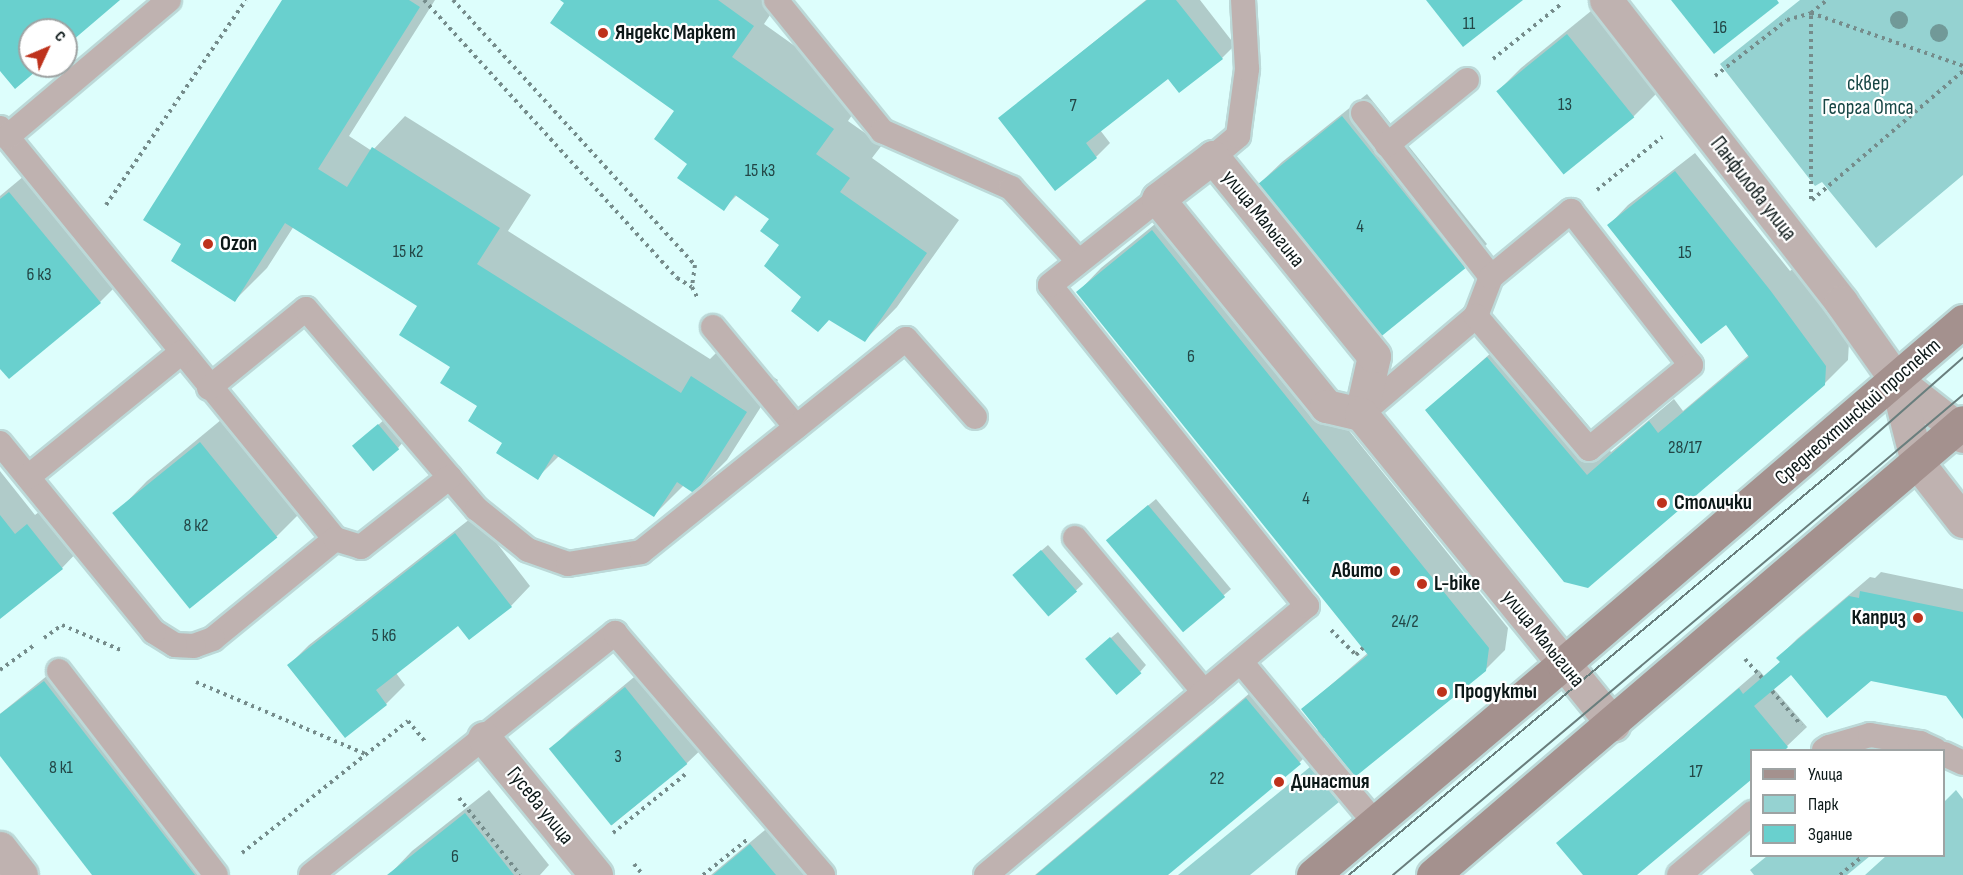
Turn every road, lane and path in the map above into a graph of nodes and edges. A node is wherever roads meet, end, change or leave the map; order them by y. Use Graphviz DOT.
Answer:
graph roads {
  1 [pos="169,0"];
  2 [pos="246,0"];
  3 [pos="424,0"];
  4 [pos="453,0"];
  5 [pos="776,0"];
  6 [pos="1243,0"];
  7 [pos="1606,0"];
  8 [pos="1827,0"];
  9 [pos="1560,5"];
  10 [pos="1811,13"];
  11 [pos="1963,66"];
  12 [pos="1963,71"];
  13 [pos="1715,76"];
  14 [pos="1467,80"];
  15 [pos="1363,113"];
  16 [pos="4,132"];
  17 [pos="1662,137"];
  18 [pos="1387,145"];
  19 [pos="1213,156"];
  20 [pos="1158,199"];
  21 [pos="1571,211"];
  22 [pos="87,234"];
  23 [pos="1079,262"];
  24 [pos="1491,277"];
  25 [pos="692,287"];
  26 [pos="1476,316"];
  27 [pos="1963,321"];
  28 [pos="713,327"];
  29 [pos="182,352"];
  30 [pos="1896,380"];
  31 [pos="209,388"];
  32 [pos="1361,414"];
  33 [pos="975,417"];
  34 [pos="796,427"];
  35 [pos="1961,428"];
  36 [pos="0,443"];
  37 [pos="1917,462"];
  38 [pos="28,477"];
  39 [pos="450,477"];
  40 [pos="1963,521"];
  41 [pos="1075,538"];
  42 [pos="335,539"];
  43 [pos="1445,582"];
  44 [pos="1439,586"];
  45 [pos="1307,606"];
  46 [pos="1363,648"];
  47 [pos="1745,659"];
  48 [pos="1241,662"];
  49 [pos="1563,664"];
  50 [pos="59,671"];
  51 [pos="1762,678"];
  52 [pos="1772,691"];
  53 [pos="1204,692"];
  54 [pos="1613,724"];
  55 [pos="484,738"];
  56 [pos="1817,742"];
  57 [pos="1934,749"];
  58 [pos="1945,754"];
  59 [pos="1963,763"];
  60 [pos="691,769"];
  61 [pos="443,770"];
  62 [pos="1750,815"];
  63 [pos="1375,823"];
  64 [pos="610,836"];
  65 [pos="749,838"];
  66 [pos="0,848"];
  67 [pos="1861,857"];
  68 [pos="216,874"];
  69 [pos="21,875"];
  70 [pos="311,875"];
  71 [pos="520,875"];
  72 [pos="595,875"];
  73 [pos="704,875"];
  74 [pos="823,875"];
  75 [pos="986,875"];
  76 [pos="1313,875"];
  77 [pos="1434,875"];
  78 [pos="1679,875"];
  79 [pos="1840,875"];
  1 -- 16 [label="lane"];
  2 -- 22 [label="path"];
  3 -- 25 [label="path"];
  4 -- 25 [label="path"];
  5 -- 23 [label="lane"];
  6 -- 19 [label="lane"];
  7 -- 30 [label="street, Панфилова улица"];
  8 -- 10 [label="path"];
  9 -- 14 [label="path"];
  10 -- 11 [label="path"];
  10 -- 12 [label="path"];
  10 -- 13 [label="path"];
  14 -- 18 [label="lane"];
  15 -- 18 [label="lane"];
  16 -- 22 [label="lane"];
  17 -- 21 [label="path"];
  18 -- 24 [label="lane"];
  19 -- 20 [label="street, улица Малыгина"];
  19 -- 32 [label="street, улица Малыгина"];
  20 -- 23 [label="lane"];
  20 -- 32 [label="street"];
  21 -- 24 [label="lane"];
  21 -- 26 [label="lane"];
  22 -- 29 [label="lane"];
  23 -- 45 [label="lane"];
  24 -- 26 [label="lane"];
  25 -- 28 [label="path"];
  26 -- 32 [label="lane"];
  27 -- 30 [label="main road, Среднеохтинский проспект"];
  28 -- 34 [label="lane"];
  29 -- 31 [label="lane"];
  29 -- 38 [label="lane"];
  30 -- 35 [label="street, Панфилова улица"];
  30 -- 37 [label="street, Панфилова улица"];
  30 -- 49 [label="main road, Среднеохтинский проспект"];
  31 -- 39 [label="lane"];
  31 -- 42 [label="lane"];
  32 -- 49 [label="street, улица Малыгина"];
  33 -- 34 [label="lane"];
  34 -- 39 [label="lane"];
  35 -- 37 [label="main road"];
  36 -- 38 [label="lane"];
  37 -- 40 [label="street, Панфилова улица"];
  37 -- 54 [label="main road"];
  38 -- 42 [label="lane"];
  39 -- 42 [label="lane"];
  41 -- 53 [label="lane"];
  43 -- 44 [label="path"];
  45 -- 46 [label="path"];
  45 -- 48 [label="lane"];
  47 -- 51 [label="path"];
  48 -- 53 [label="lane"];
  48 -- 63 [label="lane"];
  49 -- 54 [label="street, улица Малыгина"];
  49 -- 63 [label="main road, Среднеохтинский проспект"];
  50 -- 68 [label="lane"];
  52 -- 56 [label="path"];
  53 -- 75 [label="lane"];
  54 -- 77 [label="main road"];
  55 -- 61 [label="lane"];
  55 -- 72 [label="street, Гусева улица"];
  55 -- 74 [label="lane"];
  56 -- 57 [label="lane"];
  58 -- 59 [label="lane"];
  60 -- 64 [label="path"];
  61 -- 68 [label="path"];
  61 -- 70 [label="lane"];
  61 -- 71 [label="path"];
  62 -- 78 [label="lane"];
  63 -- 76 [label="main road, Среднеохтинский проспект"];
  65 -- 73 [label="path"];
  66 -- 69 [label="street"];
  67 -- 79 [label="path"];
}
